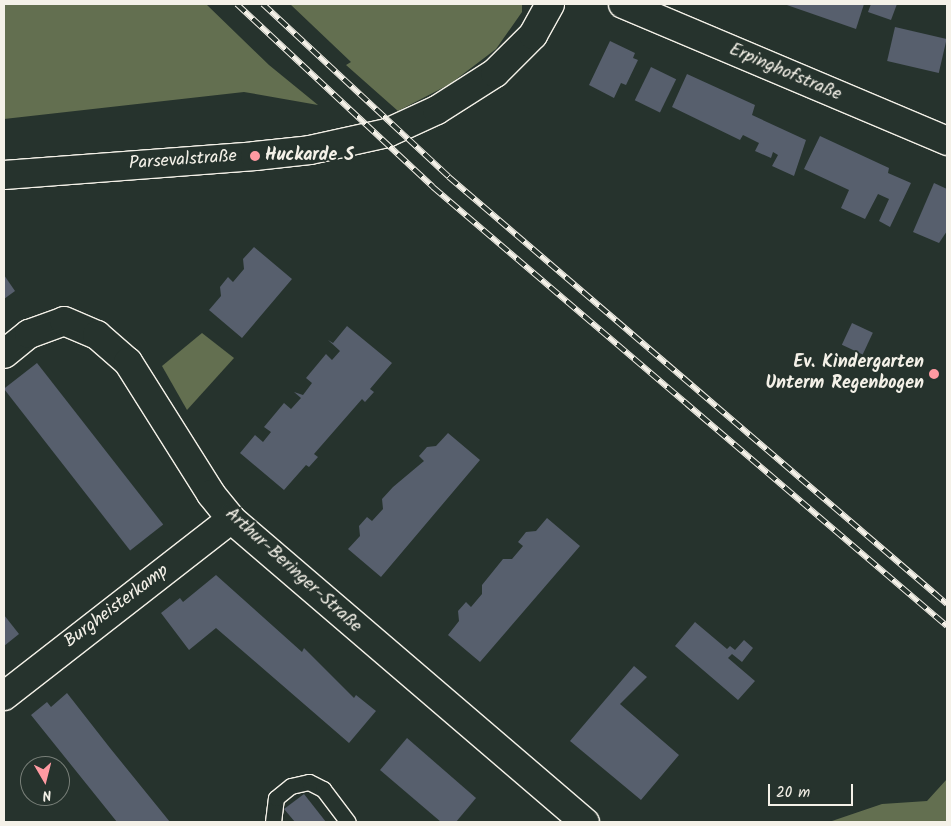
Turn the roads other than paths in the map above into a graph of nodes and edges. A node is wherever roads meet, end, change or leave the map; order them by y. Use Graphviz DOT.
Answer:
graph roads {
  1 [pos="550,4"];
  2 [pos="622,4"];
  3 [pos="947,141"];
  4 [pos="4,175"];
  5 [pos="4,354"];
  6 [pos="231,519"];
  7 [pos="4,696"];
  8 [pos="273,822"];
  9 [pos="348,822"];
  10 [pos="585,822"];
  1 -- 4 [label="street, Parsevalstraße"];
  2 -- 3 [label="street, Erpinghofstraße"];
  5 -- 6 [label="street, Arthur-Beringer-Straße"];
  6 -- 7 [label="street, Burgheisterkamp"];
  6 -- 10 [label="street, Arthur-Beringer-Straße"];
  8 -- 9 [label="lane"];
}
